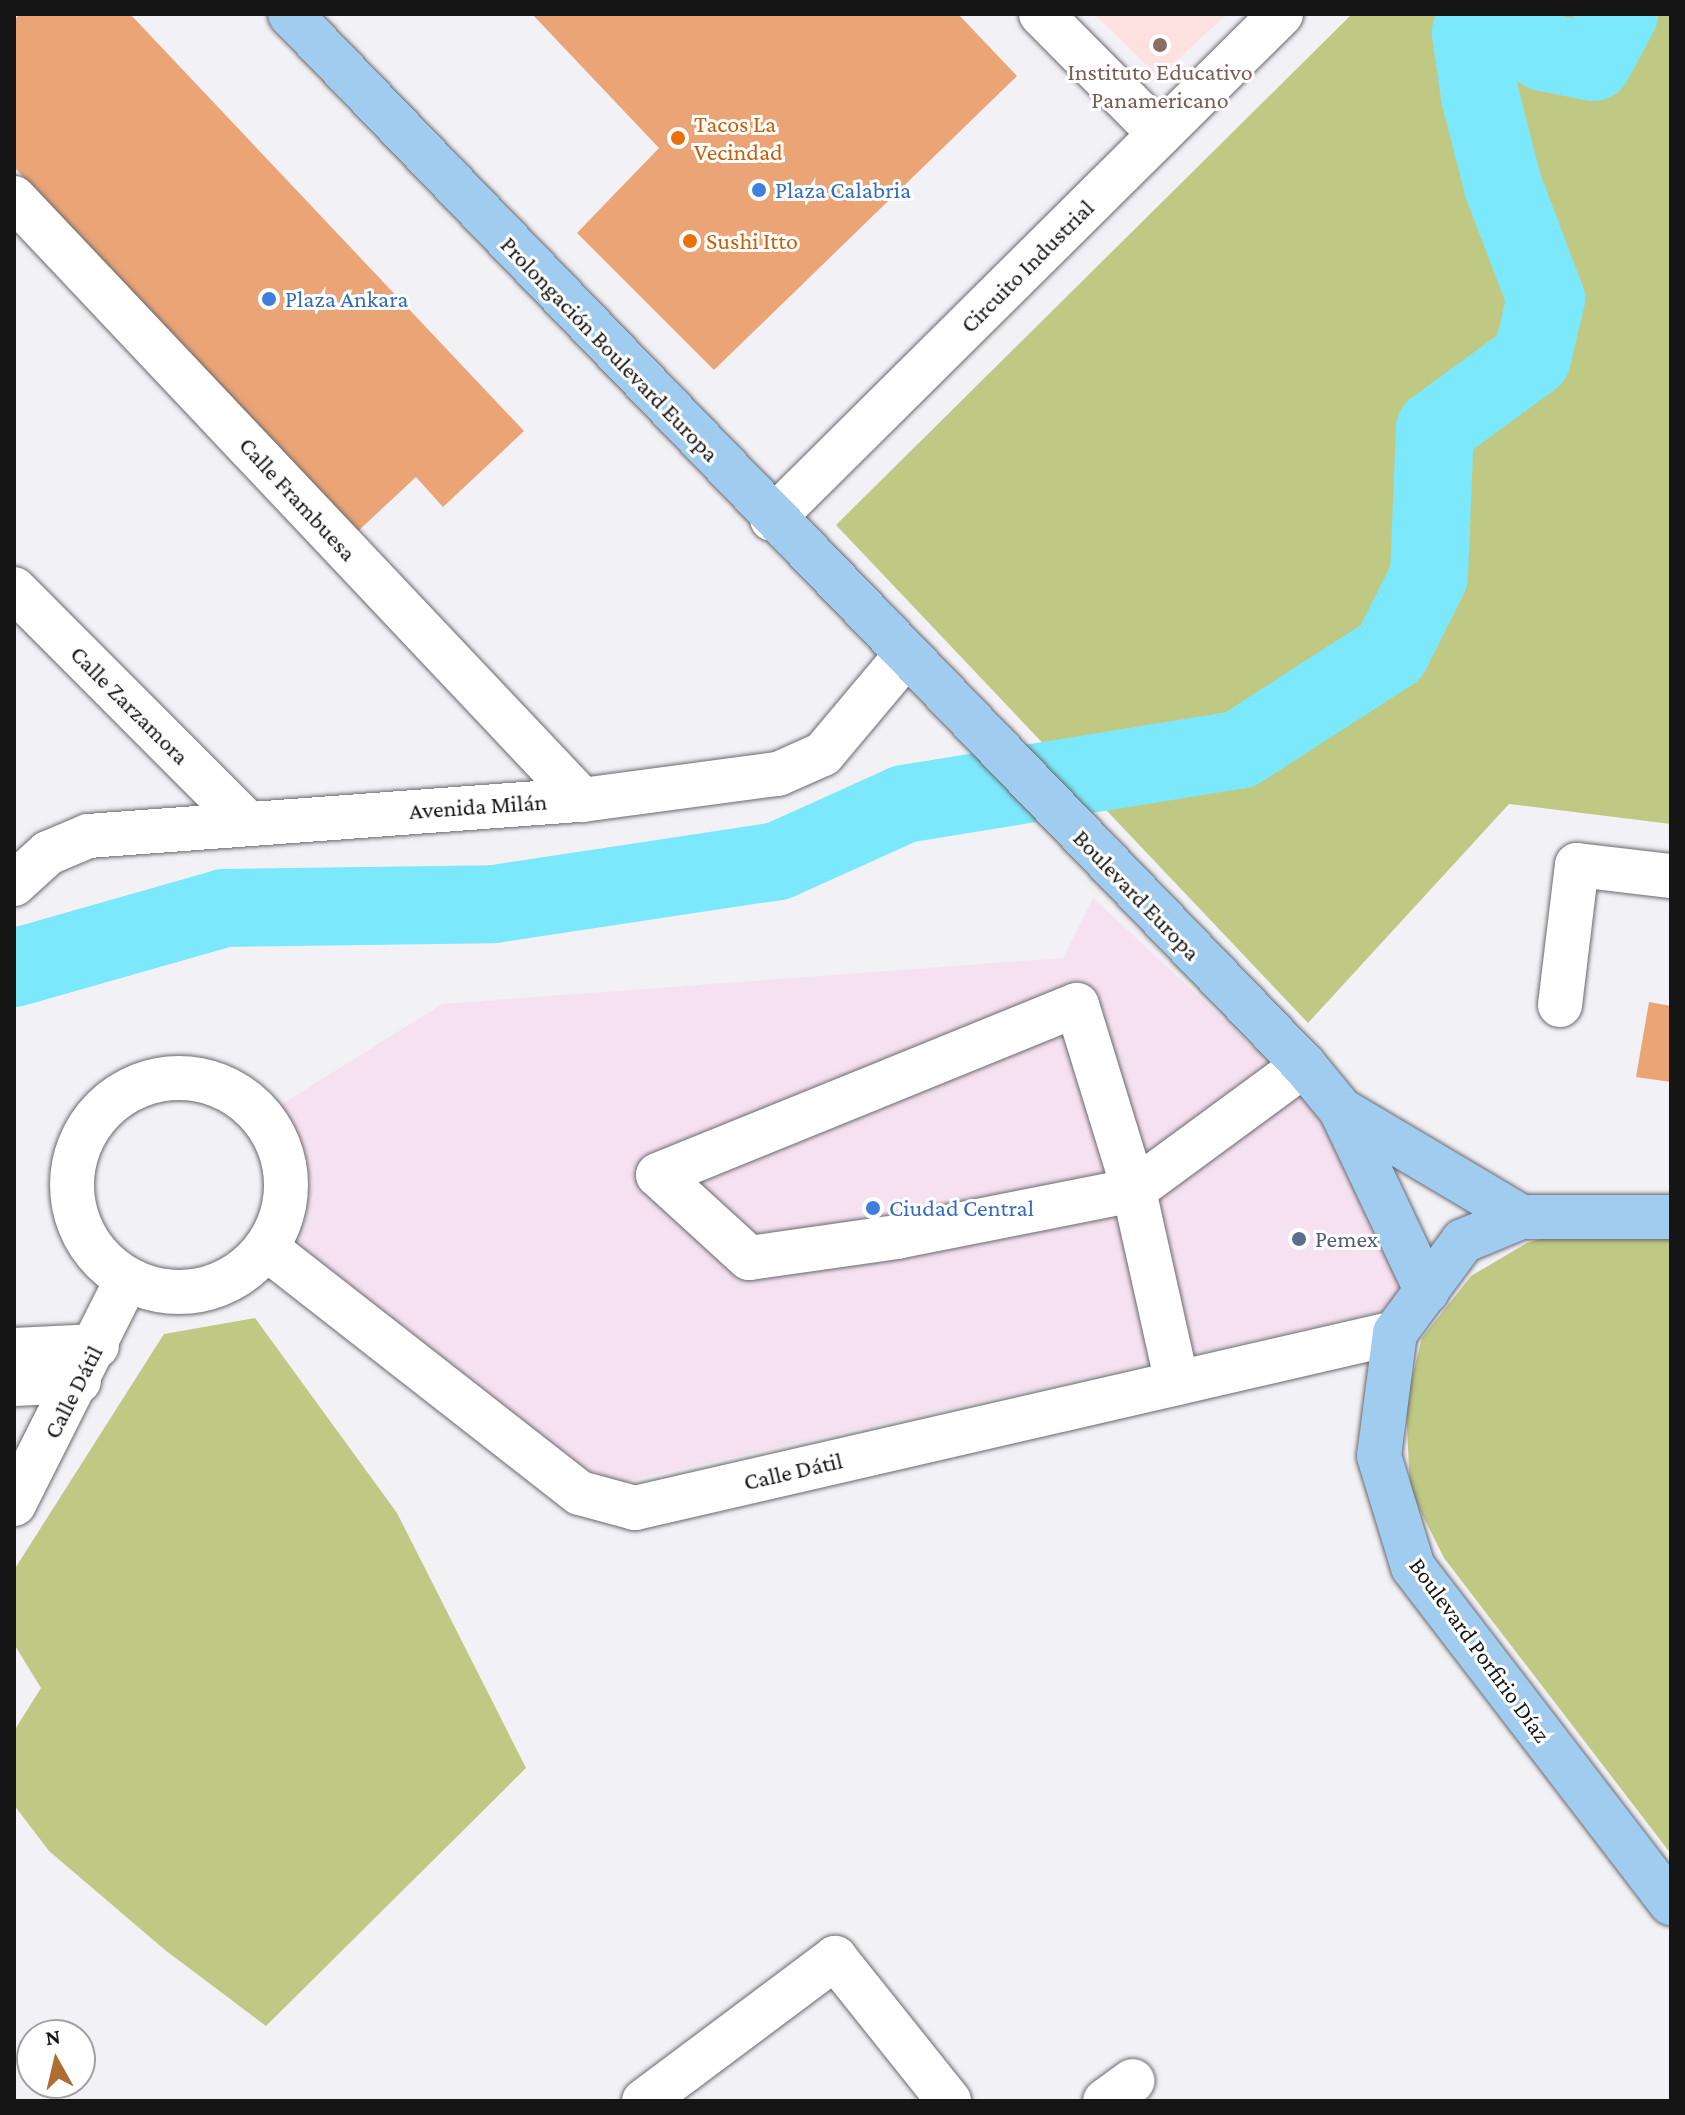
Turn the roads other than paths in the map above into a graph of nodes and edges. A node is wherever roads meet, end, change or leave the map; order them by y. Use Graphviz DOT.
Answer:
graph roads {
  1 [pos="290,14"];
  2 [pos="1041,14"];
  3 [pos="1281,14"];
  4 [pos="1160,134"];
  5 [pos="14,198"];
  6 [pos="772,519"];
  7 [pos="14,589"];
  8 [pos="919,668"];
  9 [pos="582,800"];
  10 [pos="245,821"];
  11 [pos="1671,876"];
  12 [pos="14,884"];
  13 [pos="1560,1005"];
  14 [pos="1304,1065"];
  15 [pos="1341,1110"];
  16 [pos="1134,1190"];
  17 [pos="1521,1217"];
  18 [pos="1671,1217"];
  19 [pos="266,1248"];
  20 [pos="127,1279"];
  21 [pos="1427,1292"];
  22 [pos="1395,1333"];
  23 [pos="14,1350"];
  24 [pos="88,1364"];
  25 [pos="1177,1383"];
  26 [pos="14,1384"];
  27 [pos="14,1504"];
  28 [pos="1671,1903"];
  29 [pos="644,2101"];
  30 [pos="949,2101"];
  1 -- 6 [label="main road, Prolongación Boulevard Europa"];
  2 -- 4 [label="street"];
  3 -- 4 [label="street, Circuito Industrial"];
  4 -- 6 [label="street, Circuito Industrial"];
  5 -- 9 [label="street, Calle Frambuesa"];
  6 -- 8 [label="main road, Prolongación Boulevard Europa"];
  7 -- 10 [label="street, Calle Zarzamora"];
  8 -- 9 [label="street, Avenida Milán"];
  8 -- 14 [label="main road, Boulevard Europa"];
  9 -- 10 [label="street, Avenida Milán"];
  10 -- 12 [label="street, Avenida Milán"];
  11 -- 13 [label="street"];
  14 -- 15 [label="main road, Boulevard Europa"];
  14 -- 16 [label="street"];
  15 -- 17 [label="main road, Boulevard Europa"];
  15 -- 21 [label="main road, Boulevard Europa"];
  16 -- 16 [label="street"];
  16 -- 25 [label="street"];
  17 -- 18 [label="main road"];
  17 -- 21 [label="main road"];
  19 -- 20 [label="street"];
  19 -- 20 [label="street"];
  19 -- 25 [label="street, Calle Dátil"];
  20 -- 24 [label="street, Calle Dátil"];
  21 -- 22 [label="main road"];
  22 -- 25 [label="street, Calle Dátil"];
  22 -- 28 [label="main road, Boulevard Porfirio Díaz"];
  23 -- 24 [label="street"];
  24 -- 26 [label="street"];
  24 -- 27 [label="street, Calle Dátil"];
  29 -- 30 [label="street"];
}
